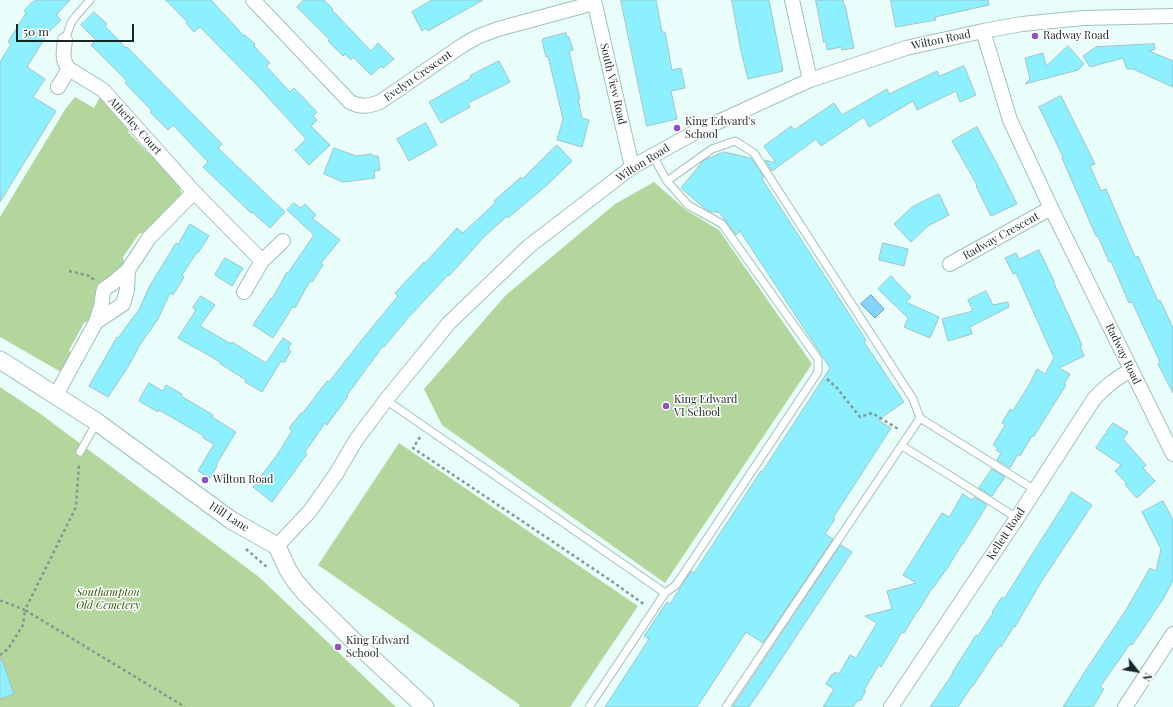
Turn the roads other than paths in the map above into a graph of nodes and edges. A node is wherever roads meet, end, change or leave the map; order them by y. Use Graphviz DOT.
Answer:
graph roads {
  1 [pos="90,0"];
  2 [pos="253,0"];
  3 [pos="792,0"];
  4 [pos="594,1"];
  5 [pos="1173,16"];
  6 [pos="983,31"];
  7 [pos="65,40"];
  8 [pos="69,69"];
  9 [pos="810,80"];
  10 [pos="58,87"];
  11 [pos="653,156"];
  12 [pos="632,167"];
  13 [pos="667,181"];
  14 [pos="194,192"];
  15 [pos="1051,208"];
  16 [pos="283,241"];
  17 [pos="262,261"];
  18 [pos="950,264"];
  19 [pos="128,270"];
  20 [pos="244,292"];
  21 [pos="96,322"];
  22 [pos="0,360"];
  23 [pos="1131,370"];
  24 [pos="56,395"];
  25 [pos="386,400"];
  26 [pos="920,418"];
  27 [pos="97,422"];
  28 [pos="902,446"];
  29 [pos="80,452"];
  30 [pos="1173,454"];
  31 [pos="1035,490"];
  32 [pos="1017,518"];
  33 [pos="278,546"];
  34 [pos="665,593"];
  35 [pos="1173,634"];
  36 [pos="425,707"];
  37 [pos="589,707"];
  38 [pos="726,707"];
  39 [pos="891,707"];
  40 [pos="1125,707"];
  1 -- 7 [label="lane"];
  2 -- 4 [label="street, Evelyn Crescent"];
  3 -- 9 [label="street"];
  4 -- 12 [label="street, South View Road"];
  5 -- 6 [label="street, Wilton Road"];
  6 -- 9 [label="street, Wilton Road"];
  6 -- 15 [label="street, Radway Road"];
  7 -- 8 [label="street"];
  8 -- 10 [label="street"];
  8 -- 14 [label="street, Atherley Court"];
  9 -- 11 [label="street, Wilton Road"];
  11 -- 12 [label="street, Wilton Road"];
  11 -- 13 [label="lane"];
  12 -- 25 [label="street, Wilton Road"];
  13 -- 26 [label="lane"];
  13 -- 34 [label="lane"];
  14 -- 17 [label="street, Atherley Court"];
  14 -- 19 [label="street"];
  15 -- 18 [label="street, Radway Crescent"];
  15 -- 23 [label="street, Radway Road"];
  16 -- 17 [label="street"];
  17 -- 20 [label="street"];
  19 -- 21 [label="street"];
  19 -- 21 [label="street"];
  21 -- 24 [label="street"];
  22 -- 24 [label="street, Hill Lane"];
  23 -- 30 [label="street, Radway Road"];
  23 -- 31 [label="street, Kellett Road"];
  24 -- 27 [label="street, Hill Lane"];
  25 -- 33 [label="street, Wilton Road"];
  25 -- 34 [label="lane"];
  26 -- 28 [label="lane"];
  26 -- 31 [label="lane"];
  27 -- 29 [label="lane"];
  27 -- 33 [label="street, Hill Lane"];
  28 -- 32 [label="lane"];
  28 -- 38 [label="lane"];
  31 -- 32 [label="street, Kellett Road"];
  32 -- 39 [label="street, Kellett Road"];
  33 -- 36 [label="street"];
  34 -- 37 [label="lane"];
  35 -- 40 [label="street"];
}
